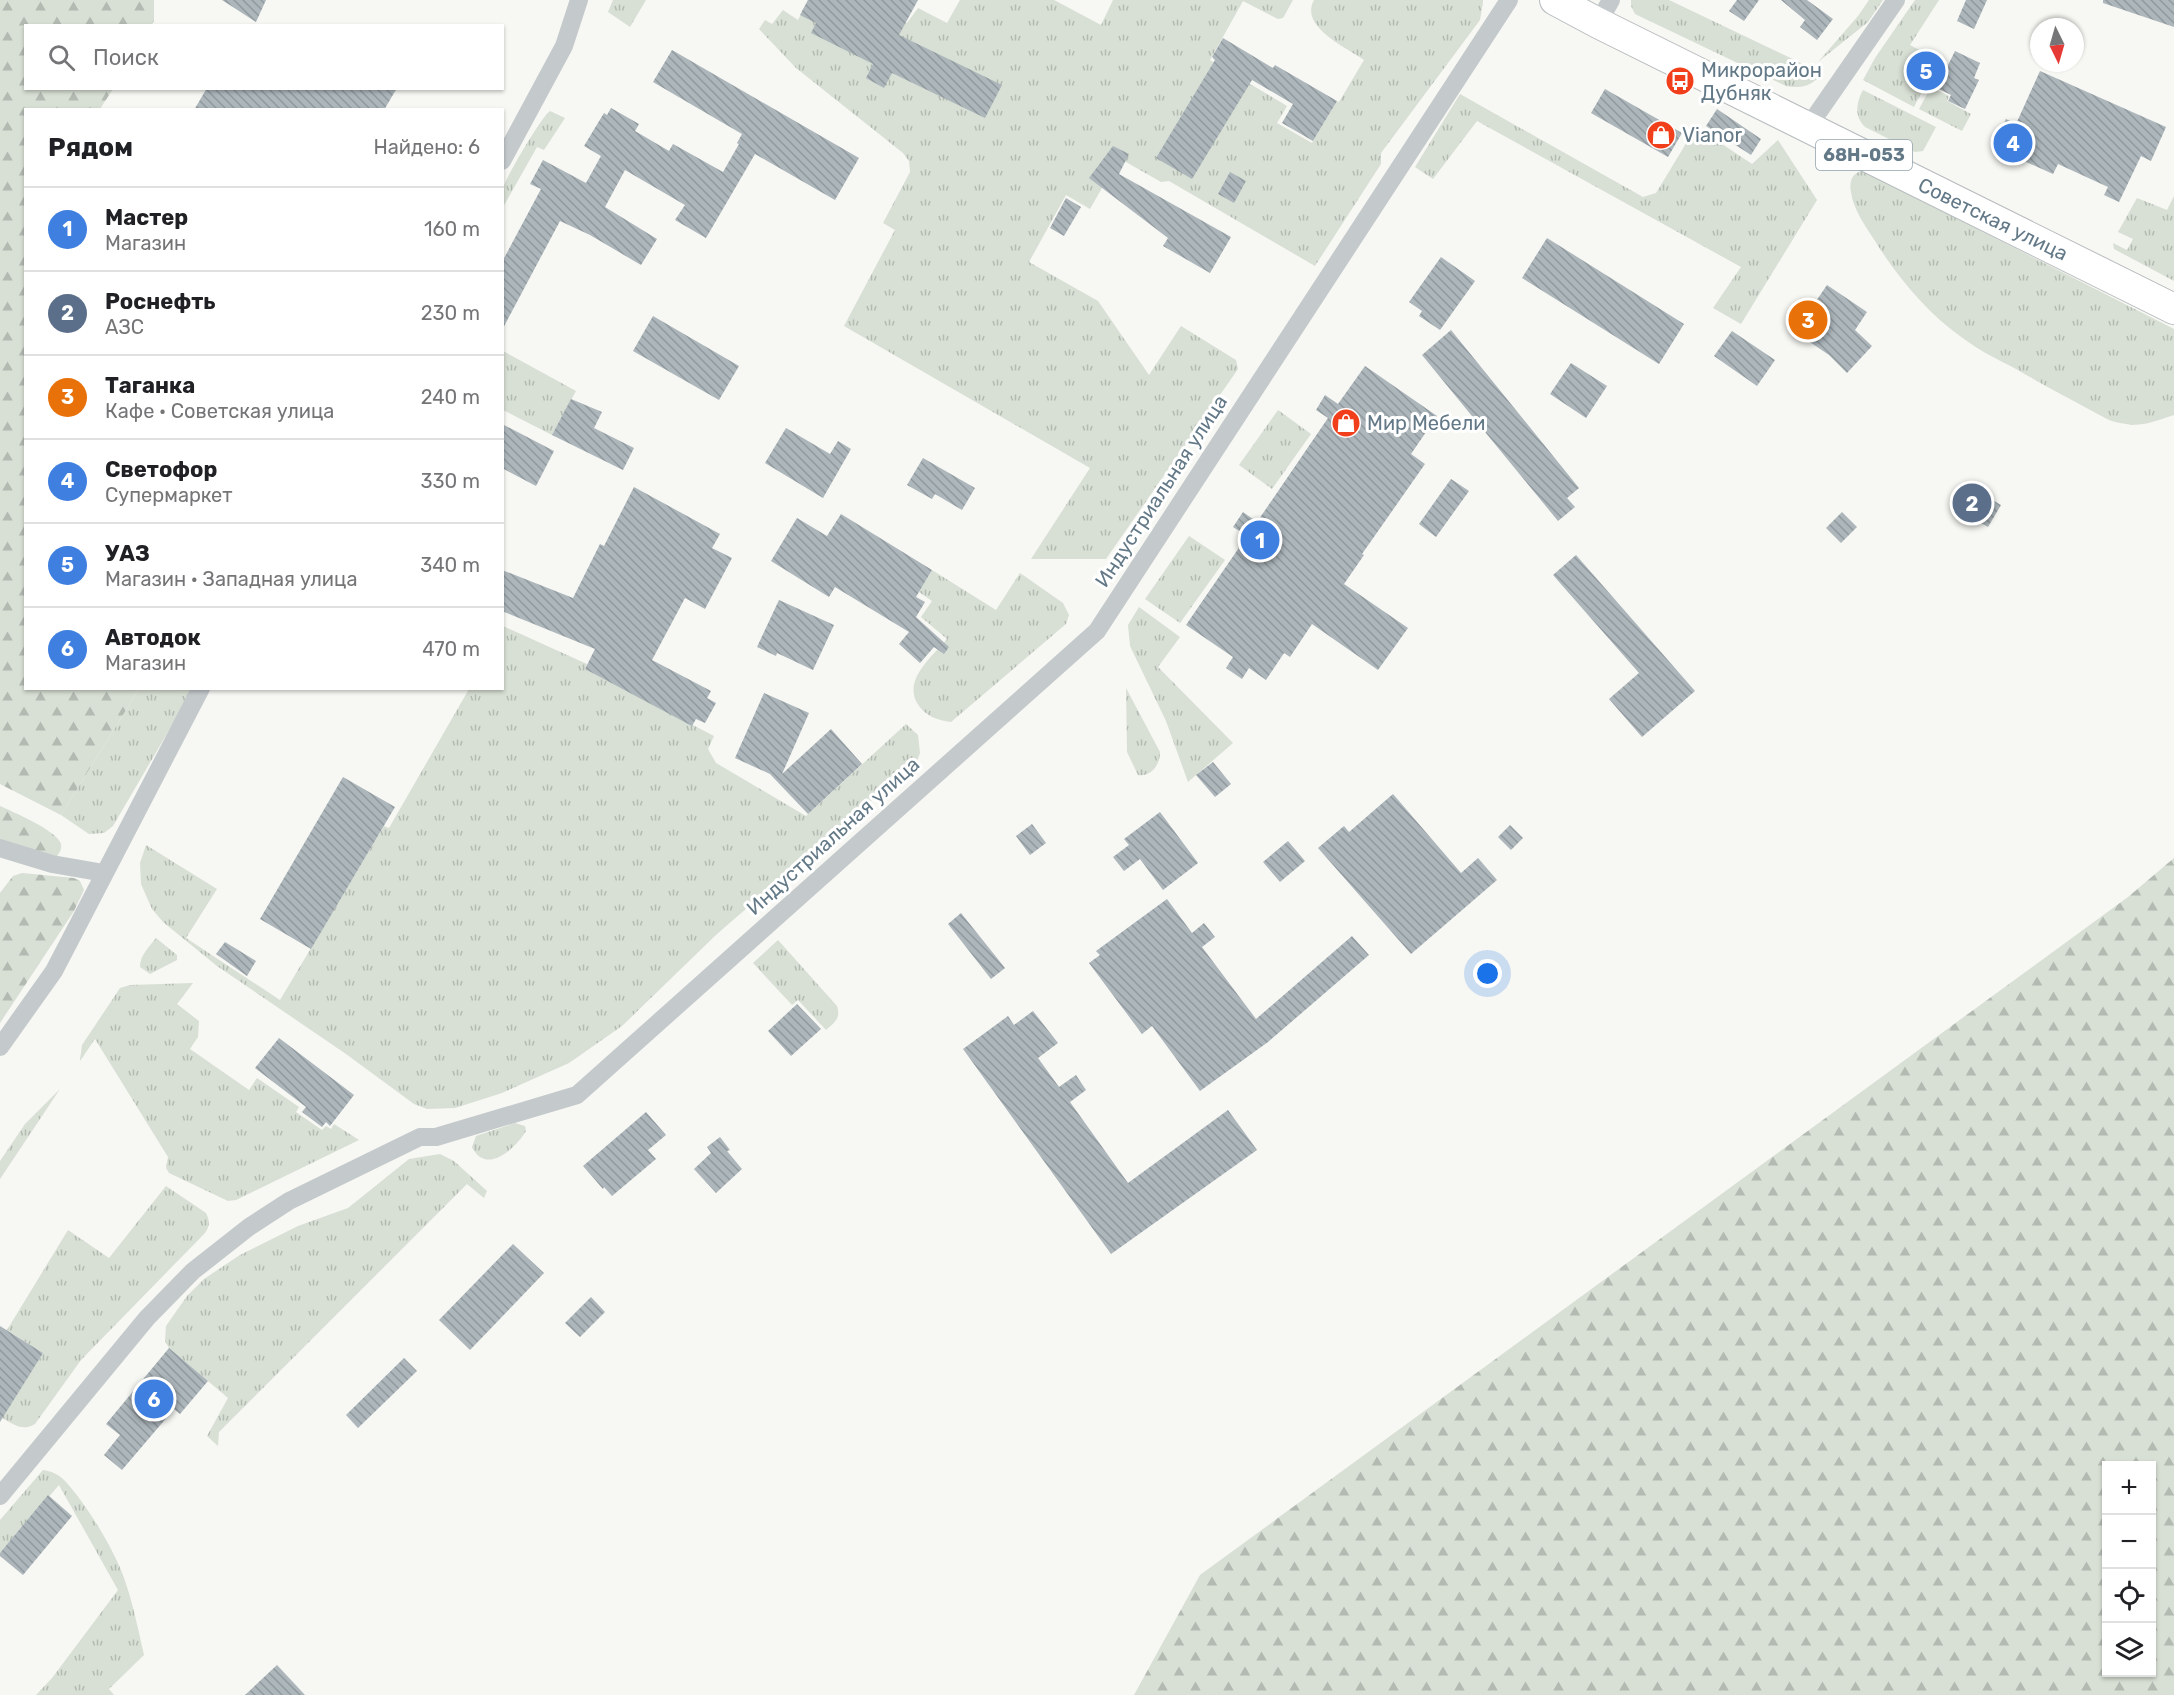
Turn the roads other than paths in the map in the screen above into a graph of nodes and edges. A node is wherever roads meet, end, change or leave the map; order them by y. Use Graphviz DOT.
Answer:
graph roads {
  1 [pos="579,0"];
  2 [pos="1509,0"];
  3 [pos="1555,0"];
  4 [pos="1896,0"];
  5 [pos="1605,12"];
  6 [pos="1808,127"];
  7 [pos="504,157"];
  8 [pos="2174,309"];
  9 [pos="200,690"];
  10 [pos="0,848"];
  11 [pos="104,873"];
  12 [pos="0,1047"];
  13 [pos="0,1496"];
  1 -- 7 [label="street"];
  2 -- 13 [label="street, Индустриальная улица"];
  3 -- 5 [label="main road, Советская улица / 68Н-053"];
  4 -- 6 [label="street"];
  5 -- 6 [label="main road, Советская улица / 68Н-053"];
  6 -- 8 [label="main road, Советская улица / 68Н-053"];
  9 -- 11 [label="street"];
  10 -- 11 [label="street"];
  11 -- 12 [label="street"];
}
